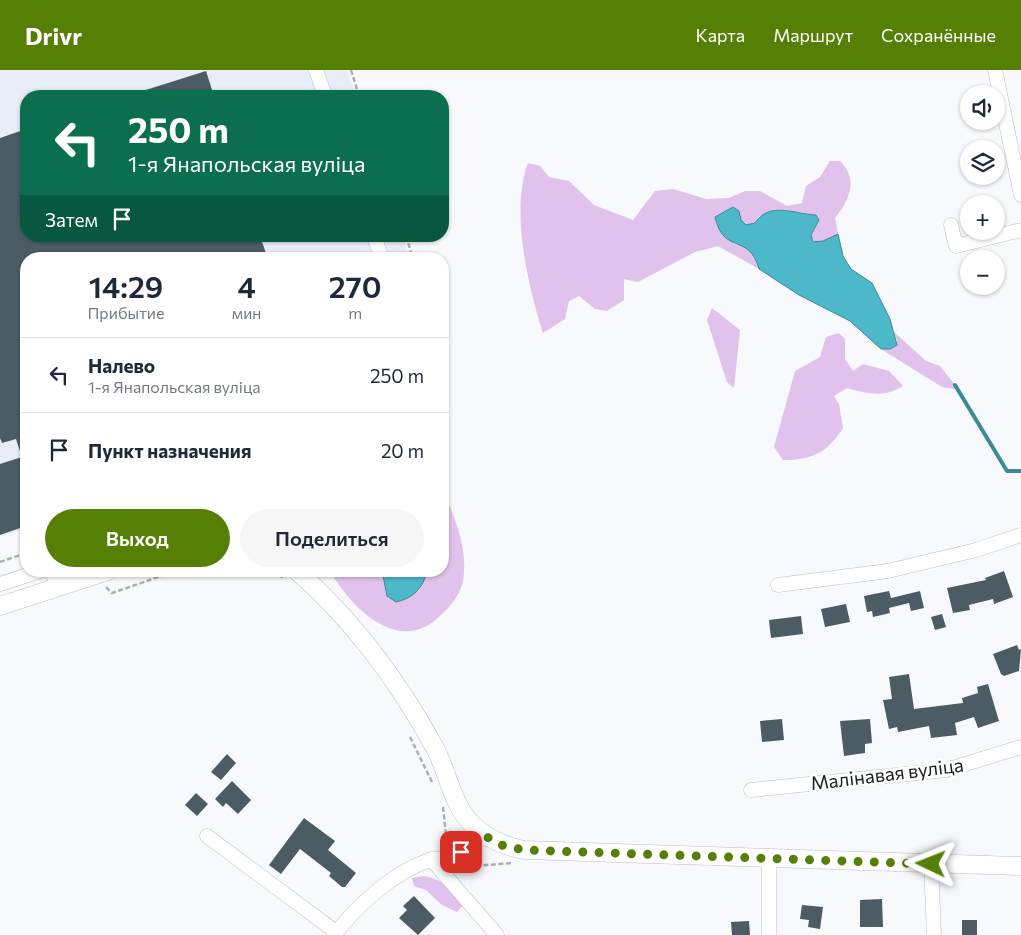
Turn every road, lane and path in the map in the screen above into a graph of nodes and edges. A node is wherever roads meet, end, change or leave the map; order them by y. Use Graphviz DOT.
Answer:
graph roads {
  1 [pos="316,70"];
  2 [pos="350,70"];
  3 [pos="995,70"];
  4 [pos="323,90"];
  5 [pos="357,90"];
  6 [pos="1021,195"];
  7 [pos="951,225"];
  8 [pos="1021,230"];
  9 [pos="1005,232"];
  10 [pos="972,240"];
  11 [pos="1021,535"];
  12 [pos="20,555"];
  13 [pos="0,562"];
  14 [pos="22,577"];
  15 [pos="105,577"];
  16 [pos="159,577"];
  17 [pos="294,577"];
  18 [pos="54,579"];
  19 [pos="0,584"];
  20 [pos="778,585"];
  21 [pos="0,606"];
  22 [pos="409,734"];
  23 [pos="1021,747"];
  24 [pos="434,786"];
  25 [pos="751,790"];
  26 [pos="442,803"];
  27 [pos="207,836"];
  28 [pos="485,836"];
  29 [pos="448,850"];
  30 [pos="769,858"];
  31 [pos="431,859"];
  32 [pos="931,864"];
  33 [pos="1021,866"];
  34 [pos="335,934"];
  35 [pos="497,935"];
  36 [pos="769,935"];
  37 [pos="934,935"];
  1 -- 4 [label="street"];
  2 -- 5 [label="path"];
  3 -- 6 [label="street"];
  7 -- 10 [label="street"];
  8 -- 9 [label="street"];
  11 -- 20 [label="street"];
  12 -- 13 [label="path"];
  14 -- 19 [label="street"];
  15 -- 16 [label="path"];
  15 -- 18 [label="main road"];
  17 -- 28 [label="main road"];
  18 -- 21 [label="main road"];
  22 -- 24 [label="path"];
  23 -- 25 [label="street, Малінавая вуліца"];
  26 -- 29 [label="path"];
  27 -- 34 [label="street"];
  28 -- 30 [label="main road"];
  28 -- 31 [label="street"];
  30 -- 32 [label="main road"];
  30 -- 36 [label="street"];
  31 -- 34 [label="street"];
  31 -- 35 [label="street"];
  32 -- 33 [label="main road"];
  32 -- 37 [label="street"];
}
